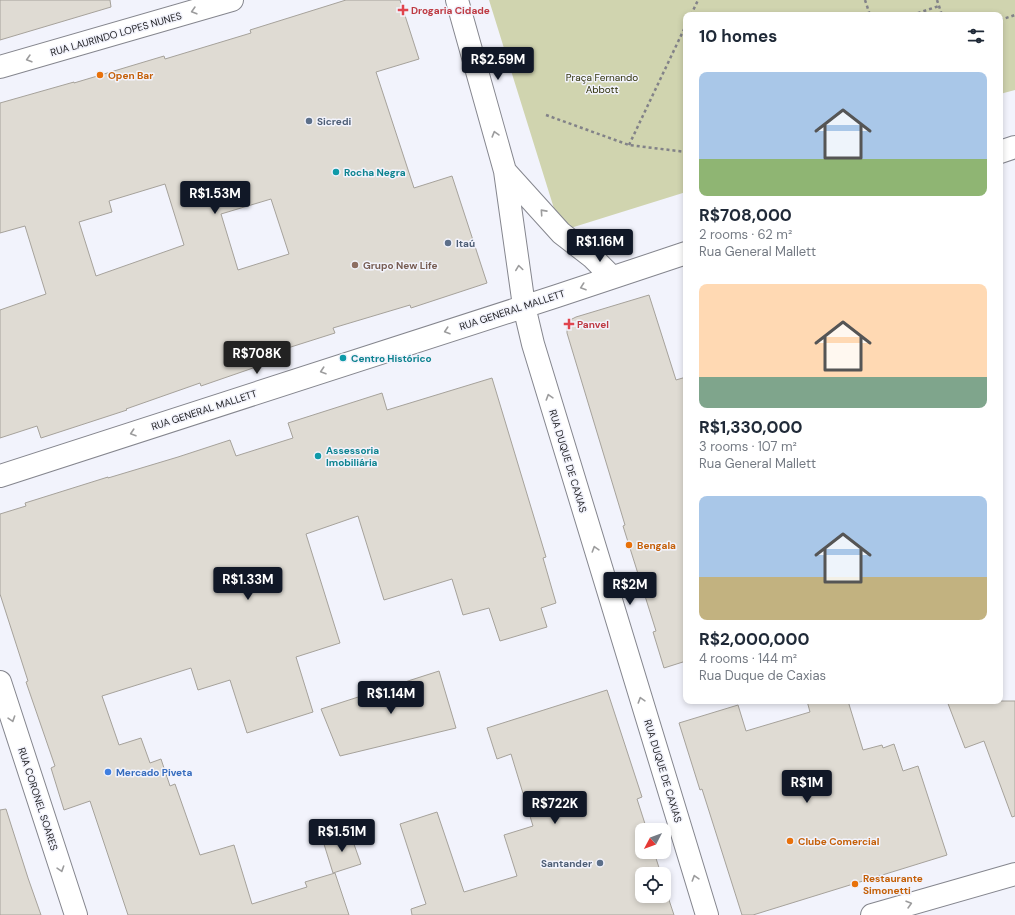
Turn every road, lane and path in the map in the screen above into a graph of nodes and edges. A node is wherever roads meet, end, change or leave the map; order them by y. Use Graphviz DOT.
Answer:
graph roads {
  1 [pos="232,0"];
  2 [pos="457,0"];
  3 [pos="698,0"];
  4 [pos="865,0"];
  5 [pos="937,0"];
  6 [pos="939,6"];
  7 [pos="692,12"];
  8 [pos="869,12"];
  9 [pos="921,12"];
  10 [pos="941,12"];
  11 [pos="1015,15"];
  12 [pos="1003,19"];
  13 [pos="683,31"];
  14 [pos="0,67"];
  15 [pos="546,115"];
  16 [pos="629,145"];
  17 [pos="1015,147"];
  18 [pos="1003,151"];
  19 [pos="683,152"];
  20 [pos="505,171"];
  21 [pos="683,254"];
  22 [pos="612,277"];
  23 [pos="524,306"];
  24 [pos="0,476"];
  25 [pos="0,682"];
  26 [pos="1015,874"];
  27 [pos="76,915"];
  28 [pos="707,915"];
  29 [pos="872,915"];
  1 -- 14 [label="street, RUA LAURINDO LOPES NUNES, one-way"];
  20 -- 2 [label="street, RUA DUQUE DE CAXIAS, one-way"];
  3 -- 7 [label="path"];
  4 -- 8 [label="path"];
  5 -- 6 [label="path"];
  6 -- 9 [label="path"];
  6 -- 10 [label="path"];
  11 -- 12 [label="path"];
  13 -- 16 [label="path"];
  15 -- 16 [label="path"];
  16 -- 19 [label="path"];
  17 -- 18 [label="street"];
  22 -- 20 [label="street, one-way"];
  23 -- 20 [label="street, RUA DUQUE DE CAXIAS, one-way"];
  21 -- 22 [label="street, RUA GENERAL MALLETT"];
  22 -- 23 [label="street, RUA GENERAL MALLETT, one-way"];
  23 -- 24 [label="street, RUA GENERAL MALLETT, one-way"];
  28 -- 23 [label="street, RUA DUQUE DE CAXIAS, one-way"];
  25 -- 27 [label="street, RUA CORONEL SOARES, one-way"];
  29 -- 26 [label="street, one-way"];
}
